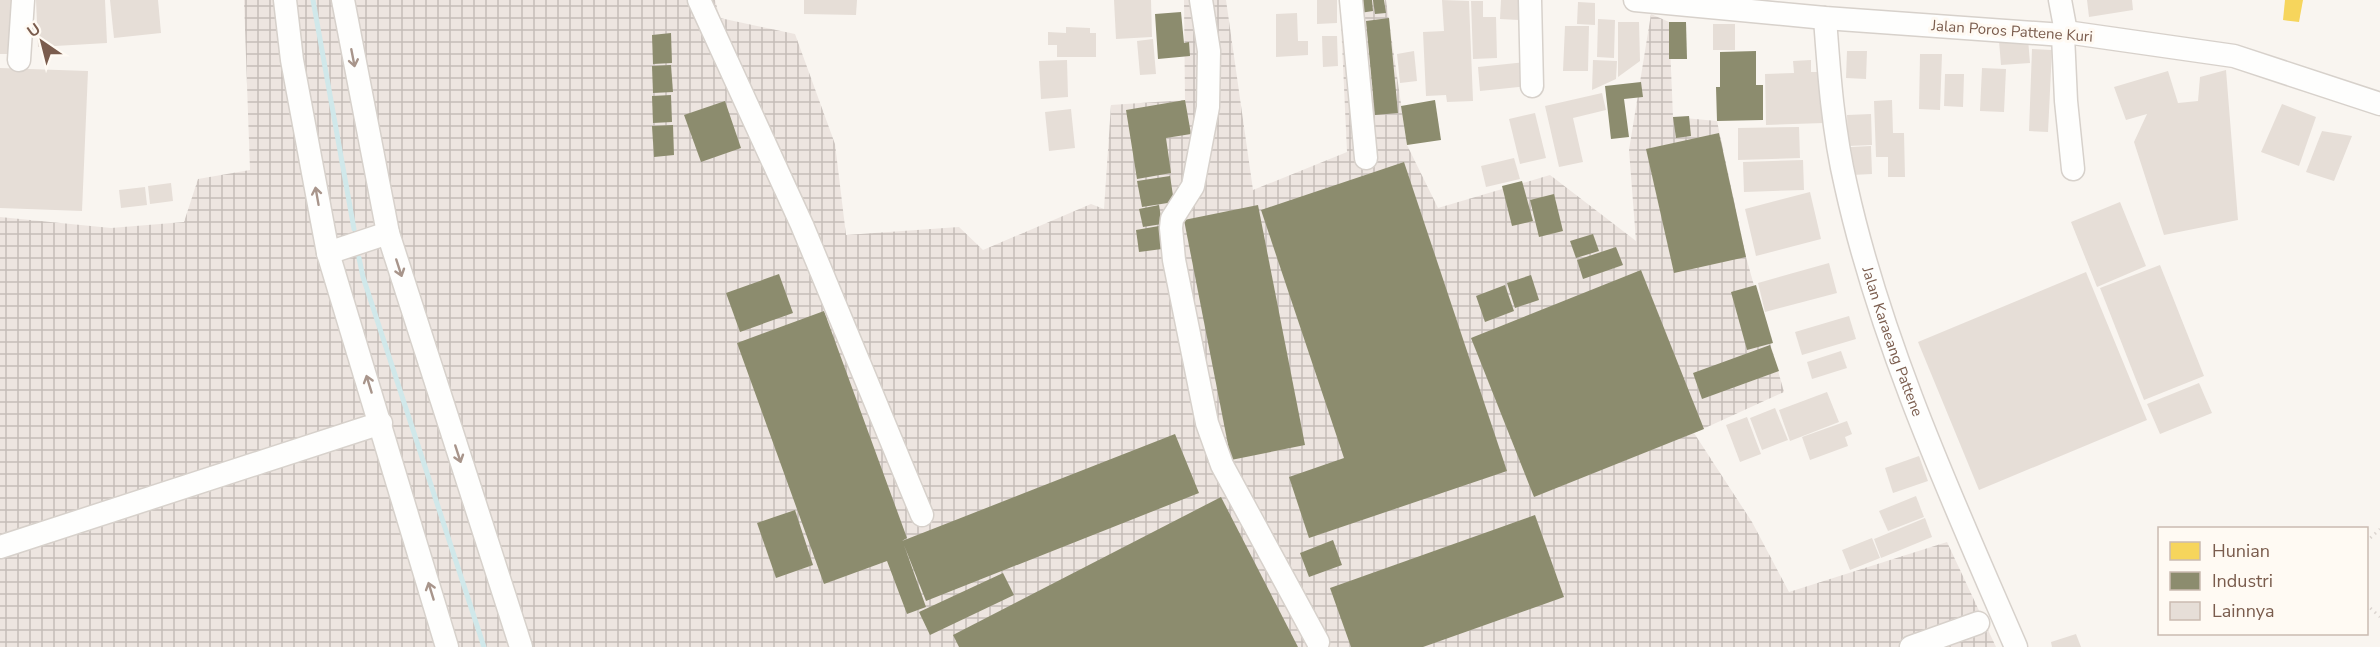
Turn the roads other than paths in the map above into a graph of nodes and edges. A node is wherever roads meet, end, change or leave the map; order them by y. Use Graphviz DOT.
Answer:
graph roads {
  1 [pos="23,0"];
  2 [pos="285,0"];
  3 [pos="343,0"];
  4 [pos="699,0"];
  5 [pos="1201,0"];
  6 [pos="1351,0"];
  7 [pos="1530,0"];
  8 [pos="1635,0"];
  9 [pos="2060,0"];
  10 [pos="1825,18"];
  11 [pos="2064,33"];
  12 [pos="19,60"];
  13 [pos="1532,86"];
  14 [pos="2380,104"];
  15 [pos="1365,158"];
  16 [pos="2073,169"];
  17 [pos="388,233"];
  18 [pos="328,253"];
  19 [pos="381,423"];
  20 [pos="922,515"];
  21 [pos="0,547"];
  22 [pos="1978,623"];
  23 [pos="1318,642"];
  24 [pos="447,647"];
  25 [pos="521,647"];
  26 [pos="1911,647"];
  27 [pos="2016,647"];
  1 -- 12 [label="street"];
  18 -- 2 [label="street, one-way"];
  3 -- 17 [label="street, one-way"];
  4 -- 20 [label="street"];
  5 -- 23 [label="street"];
  6 -- 15 [label="street"];
  7 -- 13 [label="street"];
  8 -- 10 [label="street, Jalan Poros Pattene Kuri"];
  9 -- 11 [label="street"];
  10 -- 11 [label="street, Jalan Poros Pattene Kuri"];
  10 -- 27 [label="street, Jalan Karaeang Pattene"];
  11 -- 14 [label="street, Jalan Poros Pattene Kuri"];
  11 -- 16 [label="street"];
  17 -- 18 [label="street"];
  17 -- 25 [label="street, one-way"];
  19 -- 18 [label="street, one-way"];
  19 -- 21 [label="street"];
  24 -- 19 [label="street, one-way"];
  22 -- 26 [label="street"];
}
